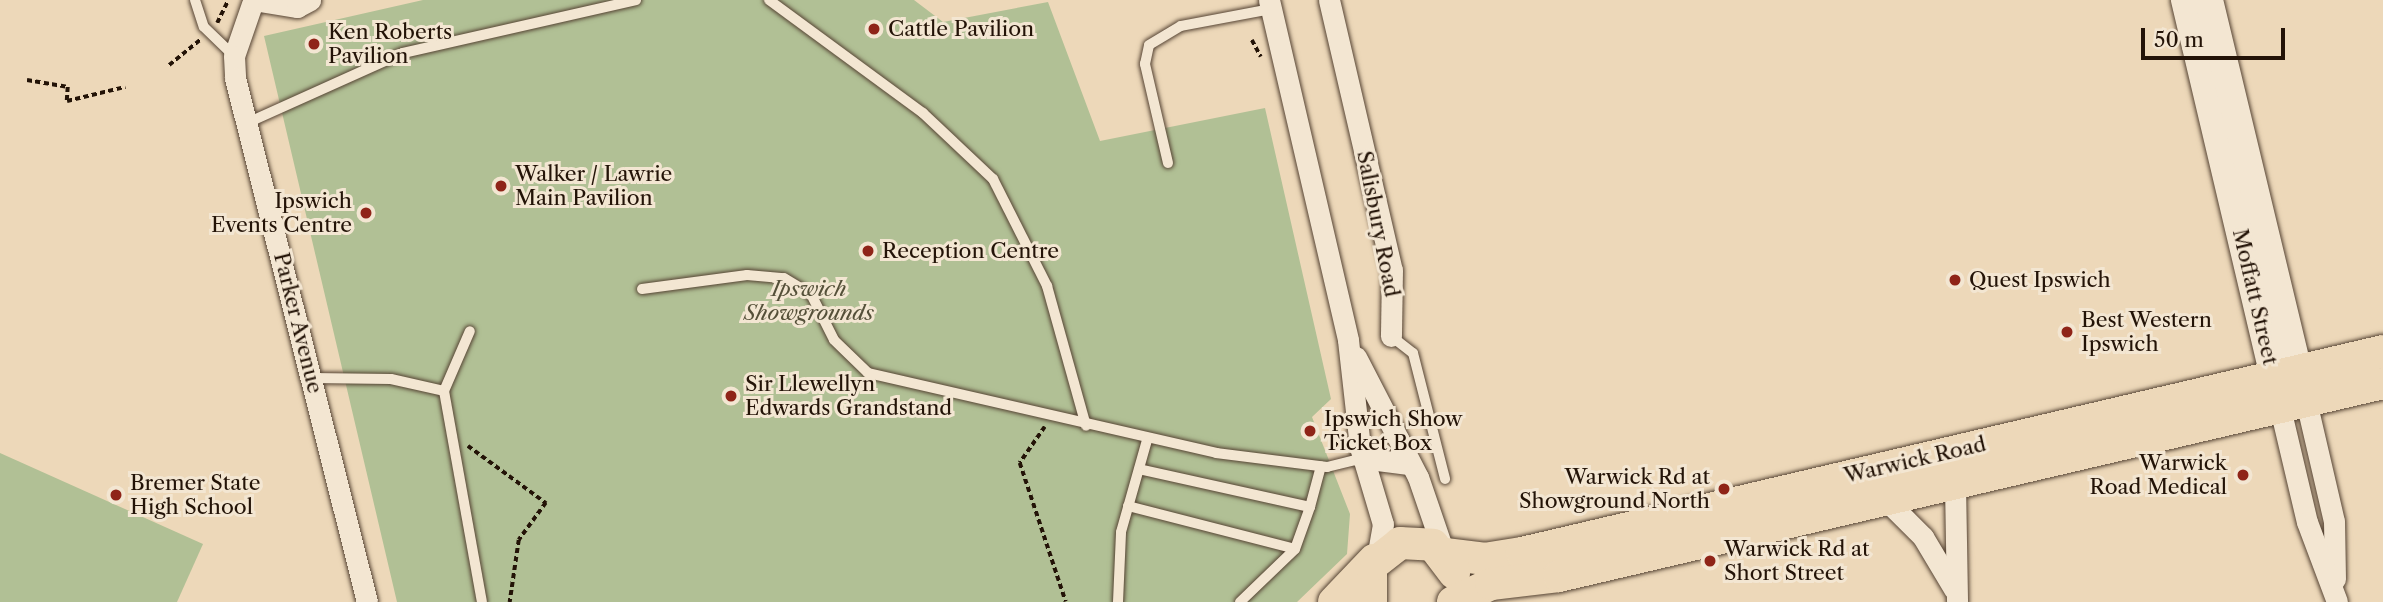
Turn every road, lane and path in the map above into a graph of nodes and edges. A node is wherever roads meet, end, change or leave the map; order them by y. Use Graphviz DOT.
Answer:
graph roads {
  1 [pos="195,0"];
  2 [pos="310,0"];
  3 [pos="636,0"];
  4 [pos="769,0"];
  5 [pos="1329,0"];
  6 [pos="2185,0"];
  7 [pos="2209,0"];
  8 [pos="253,2"];
  9 [pos="1270,4"];
  10 [pos="234,56"];
  11 [pos="27,80"];
  12 [pos="125,87"];
  13 [pos="247,123"];
  14 [pos="1168,163"];
  15 [pos="642,289"];
  16 [pos="470,331"];
  17 [pos="1391,336"];
  18 [pos="1348,340"];
  19 [pos="2383,351"];
  20 [pos="312,378"];
  21 [pos="2383,383"];
  22 [pos="2289,390"];
  23 [pos="444,391"];
  24 [pos="1052,417"];
  25 [pos="1086,426"];
  26 [pos="452,434"];
  27 [pos="1147,440"];
  28 [pos="1362,458"];
  29 [pos="1409,464"];
  30 [pos="1321,466"];
  31 [pos="1139,469"];
  32 [pos="1446,479"];
  33 [pos="1955,484"];
  34 [pos="1885,499"];
  35 [pos="1128,506"];
  36 [pos="1310,507"];
  37 [pos="1295,549"];
  38 [pos="1445,553"];
  39 [pos="1375,558"];
  40 [pos="1956,597"];
  41 [pos="2336,597"];
  42 [pos="367,602"];
  43 [pos="482,602"];
  44 [pos="510,602"];
  45 [pos="1066,602"];
  46 [pos="1118,602"];
  47 [pos="1240,602"];
  48 [pos="1334,602"];
  49 [pos="1371,602"];
  50 [pos="1452,602"];
  1 -- 10 [label="lane"];
  2 -- 8 [label="street"];
  3 -- 13 [label="lane"];
  4 -- 25 [label="lane"];
  5 -- 17 [label="street, Salisbury Road"];
  6 -- 22 [label="main road, Moffatt Street"];
  7 -- 22 [label="main road, Moffatt Street"];
  8 -- 10 [label="street"];
  9 -- 14 [label="lane"];
  9 -- 18 [label="street"];
  10 -- 13 [label="street, Parker Avenue"];
  11 -- 12 [label="path"];
  13 -- 20 [label="street, Parker Avenue"];
  15 -- 24 [label="lane"];
  16 -- 23 [label="lane"];
  17 -- 32 [label="lane, Salisbury Road"];
  18 -- 28 [label="street"];
  18 -- 29 [label="street"];
  19 -- 22 [label="main road, Warwick Road"];
  20 -- 23 [label="lane"];
  20 -- 42 [label="street, Parker Avenue"];
  21 -- 22 [label="main road, Warwick Road"];
  22 -- 33 [label="main road, Warwick Road"];
  22 -- 38 [label="main road, Warwick Road"];
  22 -- 41 [label="street, Moffatt Street"];
  23 -- 26 [label="lane"];
  24 -- 25 [label="lane"];
  24 -- 45 [label="path"];
  25 -- 27 [label="lane"];
  26 -- 43 [label="lane"];
  26 -- 44 [label="path"];
  27 -- 30 [label="lane"];
  27 -- 31 [label="lane"];
  28 -- 29 [label="street"];
  28 -- 30 [label="lane"];
  28 -- 39 [label="street"];
  29 -- 38 [label="street"];
  30 -- 36 [label="lane"];
  31 -- 35 [label="lane"];
  31 -- 36 [label="lane"];
  33 -- 34 [label="main road, Warwick Road"];
  33 -- 40 [label="street"];
  34 -- 40 [label="street"];
  34 -- 50 [label="main road, Warwick Road"];
  35 -- 37 [label="lane"];
  35 -- 46 [label="lane"];
  36 -- 37 [label="lane"];
  37 -- 47 [label="lane"];
  38 -- 39 [label="main road, Warwick Road"];
  38 -- 50 [label="main road"];
  39 -- 48 [label="main road"];
  39 -- 49 [label="main road"];
}
